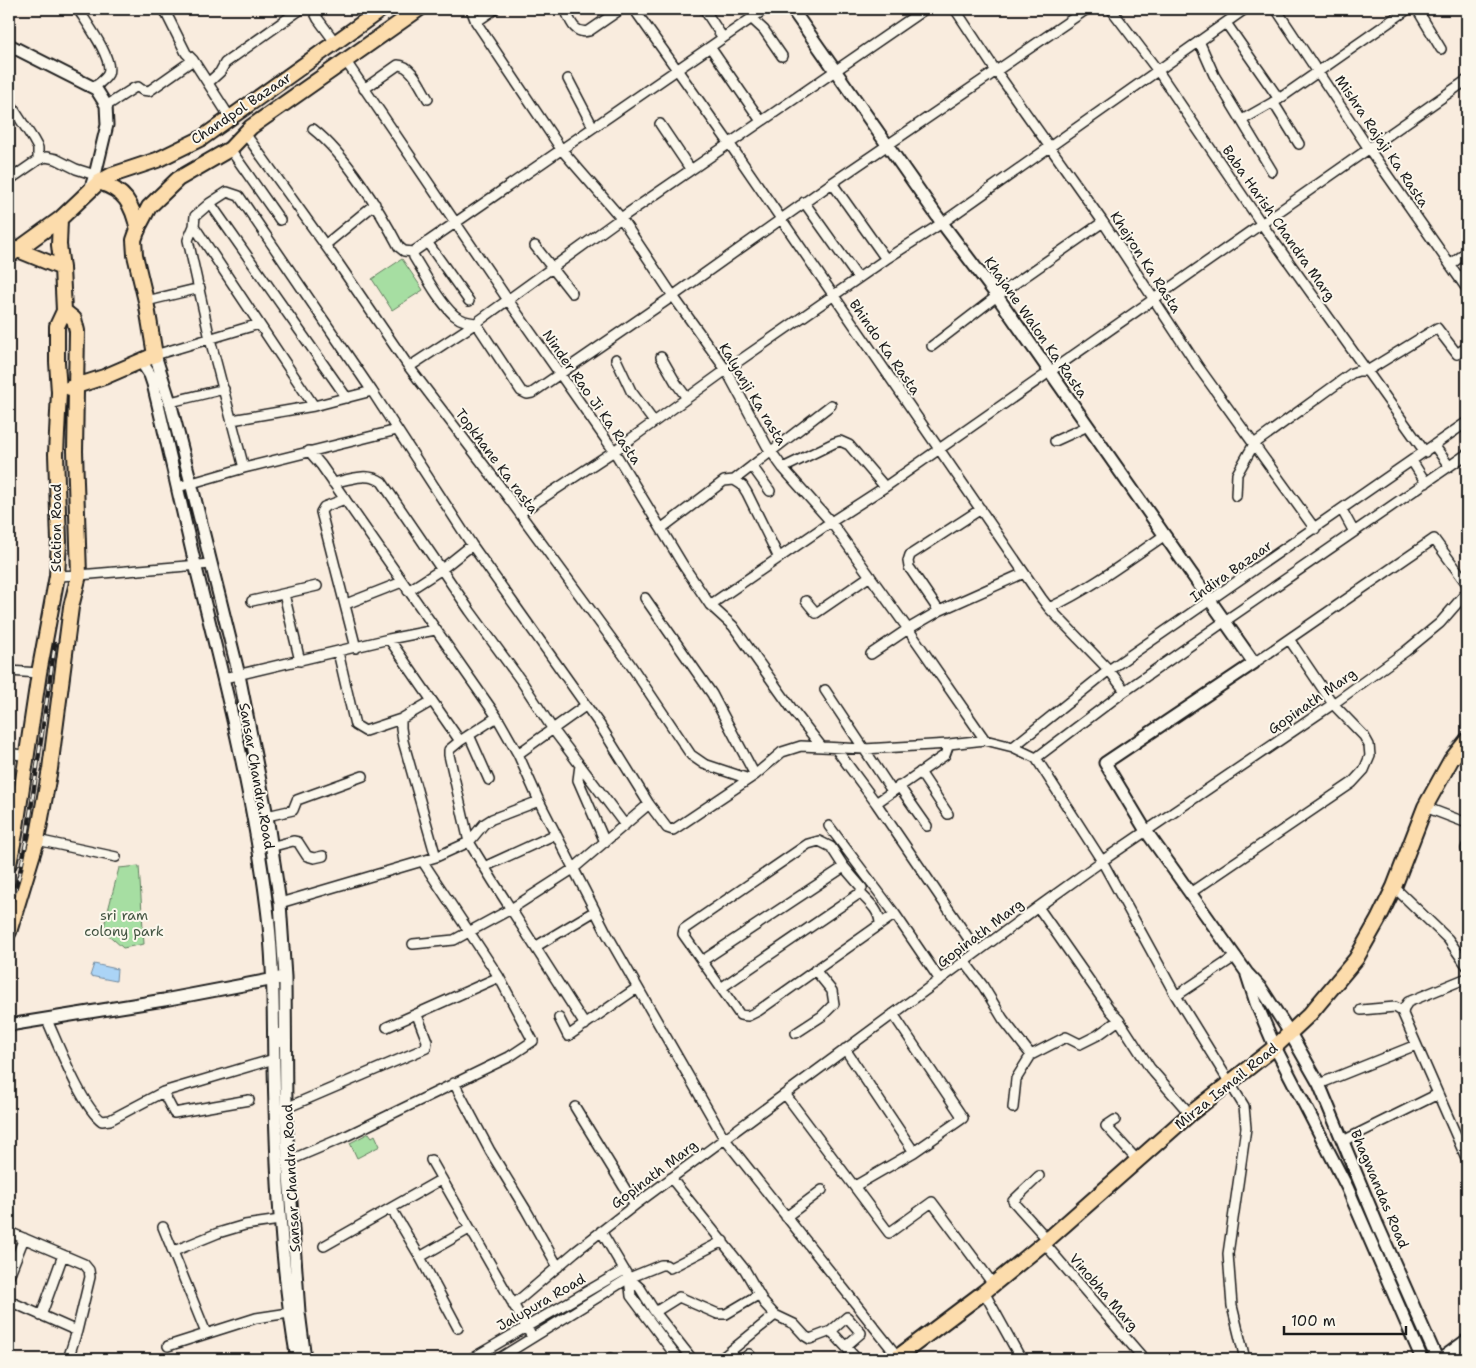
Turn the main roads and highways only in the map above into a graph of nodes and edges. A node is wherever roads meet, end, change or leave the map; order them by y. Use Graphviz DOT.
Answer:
graph roads {
  1 [pos="382,9"];
  2 [pos="419,9"];
  3 [pos="95,183"];
  4 [pos="149,206"];
  5 [pos="60,219"];
  6 [pos="138,230"];
  7 [pos="13,253"];
  8 [pos="62,268"];
  9 [pos="64,311"];
  10 [pos="76,386"];
  11 [pos="59,392"];
  12 [pos="1467,740"];
  13 [pos="14,803"];
  14 [pos="9,860"];
  15 [pos="9,932"];
  16 [pos="896,1358"];
  1 -- 3 [label="main road, Chandpol Bazaar"];
  2 -- 4 [label="main road, Chandpol Bazaar"];
  3 -- 5 [label="main road, Chandpol Bazaar"];
  3 -- 6 [label="main road"];
  4 -- 6 [label="main road, Sansar Chandra Road"];
  5 -- 7 [label="main road, Chandpol Bazaar"];
  5 -- 8 [label="main road, Station Road"];
  6 -- 10 [label="main road, Sansar Chandra Road"];
  7 -- 8 [label="main road"];
  8 -- 9 [label="main road, Station Road"];
  9 -- 10 [label="main road"];
  9 -- 11 [label="main road, Station Road"];
  10 -- 11 [label="main road"];
  10 -- 15 [label="main road"];
  11 -- 13 [label="main road, Station Road"];
  12 -- 16 [label="main road, Mirza Ismail Road"];
  13 -- 14 [label="main road, Station Road"];
}
